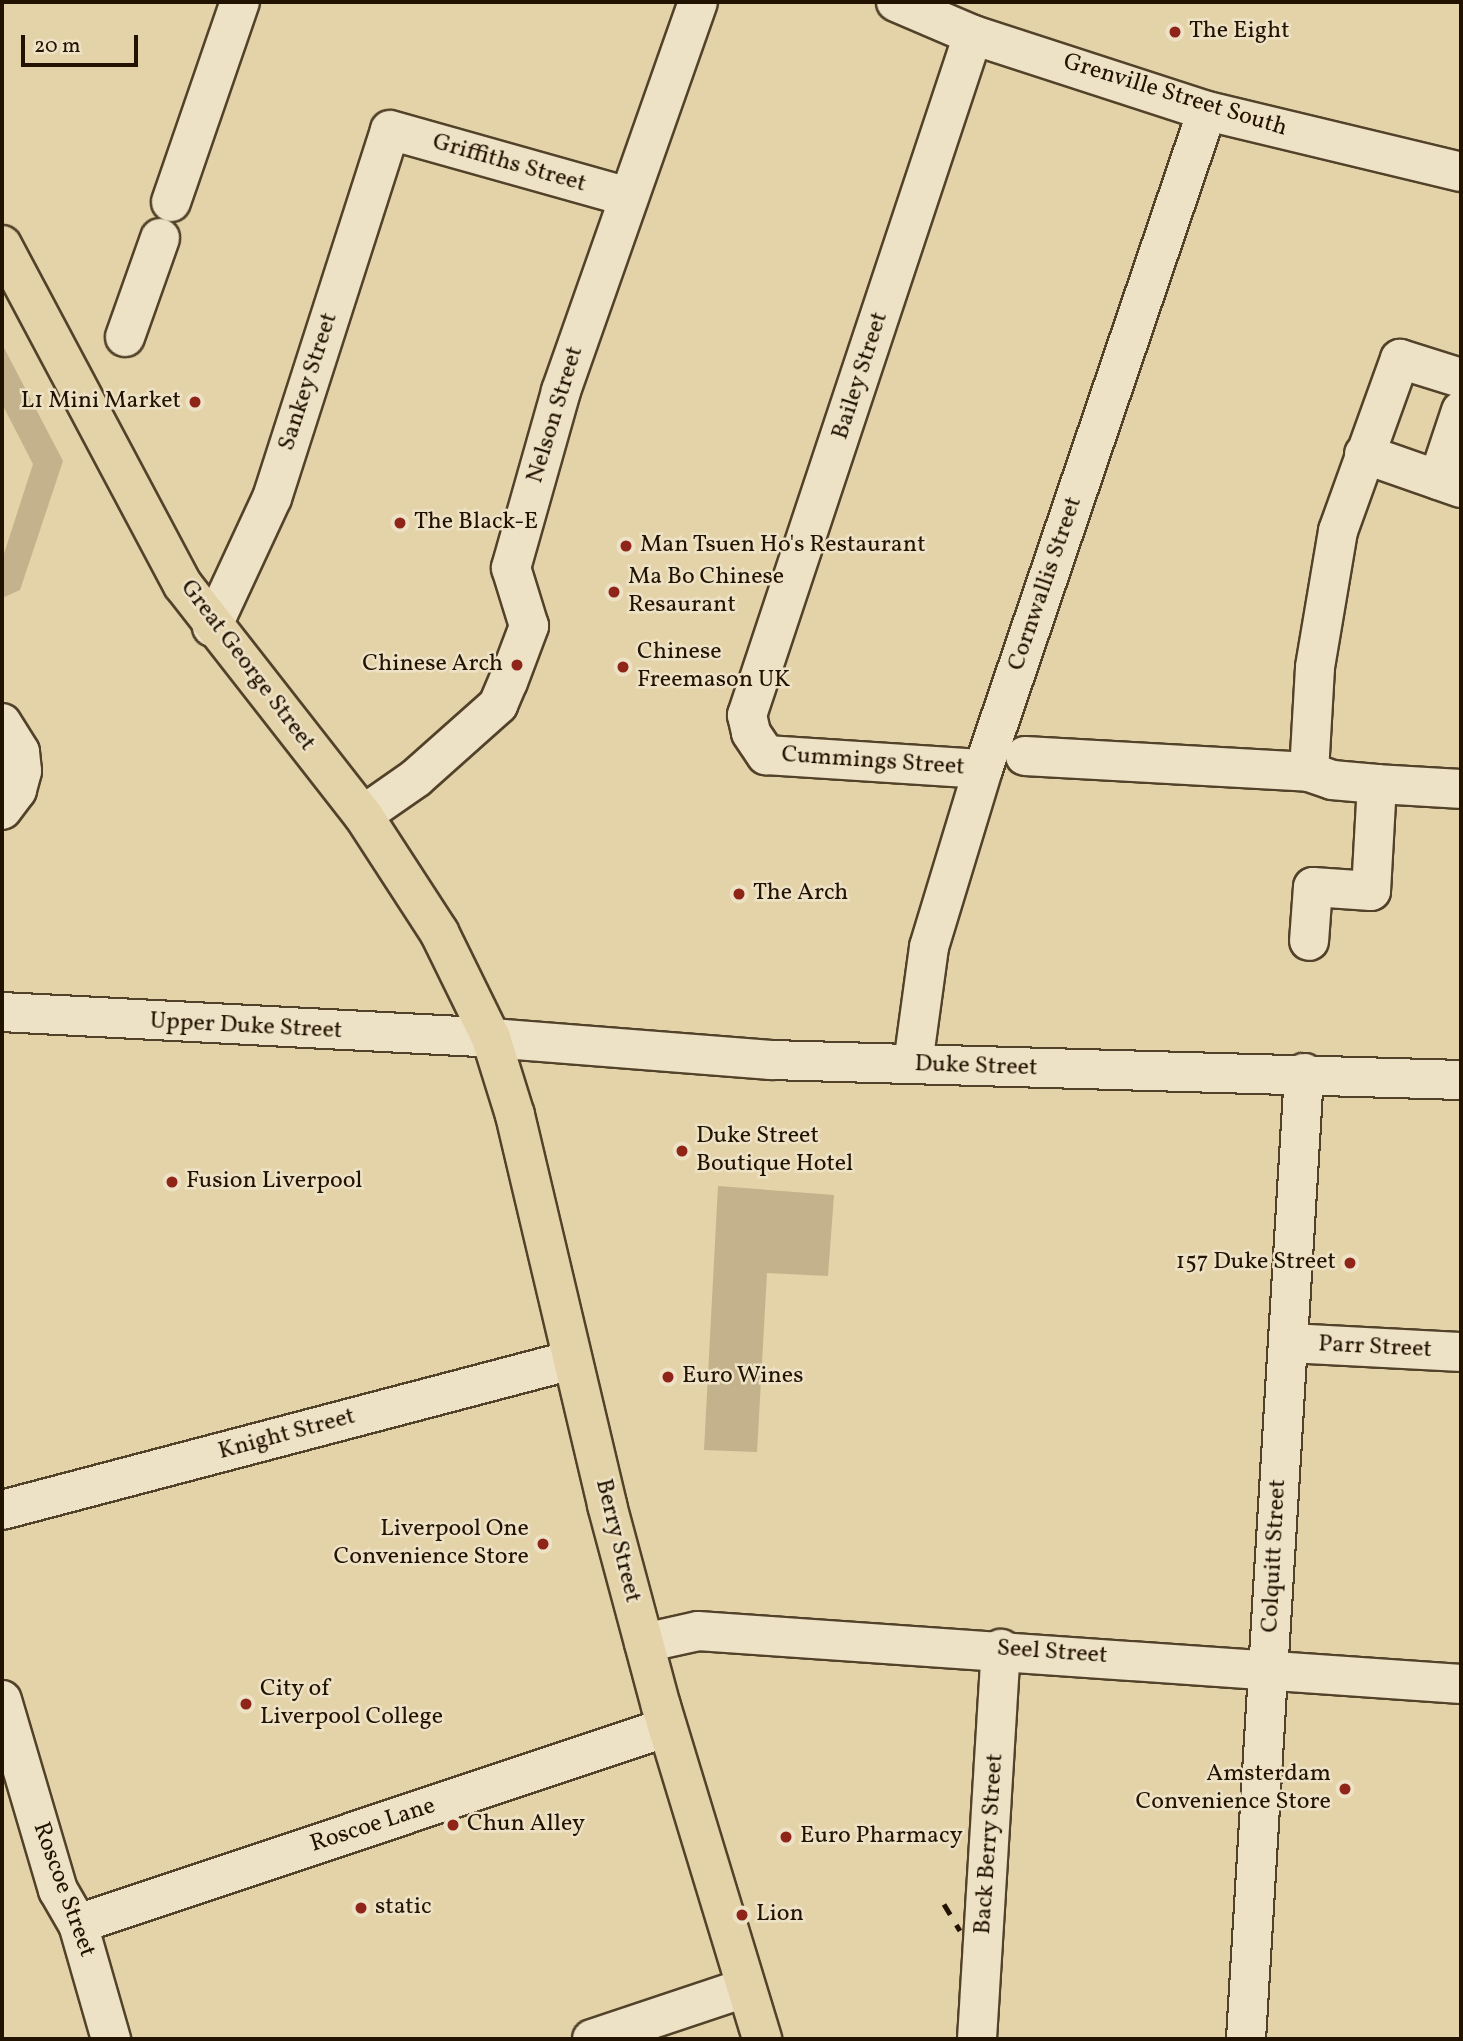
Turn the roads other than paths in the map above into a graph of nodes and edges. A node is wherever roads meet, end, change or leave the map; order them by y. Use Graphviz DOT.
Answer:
graph roads {
  1 [pos="240,2"];
  2 [pos="698,2"];
  3 [pos="896,2"];
  4 [pos="973,35"];
  5 [pos="1207,111"];
  6 [pos="390,130"];
  7 [pos="1461,172"];
  8 [pos="629,197"];
  9 [pos="172,202"];
  10 [pos="160,238"];
  11 [pos="2,246"];
  12 [pos="125,337"];
  13 [pos="1461,378"];
  14 [pos="1461,411"];
  15 [pos="1364,454"];
  16 [pos="1450,484"];
  17 [pos="212,627"];
  18 [pos="747,715"];
  19 [pos="2,723"];
  20 [pos="1026,756"];
  21 [pos="983,768"];
  22 [pos="1309,772"];
  23 [pos="1377,783"];
  24 [pos="1461,789"];
  25 [pos="2,810"];
  26 [pos="363,815"];
  27 [pos="1309,941"];
  28 [pos="2,1012"];
  29 [pos="491,1038"];
  30 [pos="913,1064"];
  31 [pos="1304,1073"];
  32 [pos="1461,1080"];
  33 [pos="1289,1343"];
  34 [pos="1461,1352"];
  35 [pos="572,1360"];
  36 [pos="2,1510"];
  37 [pos="644,1643"];
  38 [pos="1001,1649"];
  39 [pos="1269,1668"];
  40 [pos="1461,1684"];
  41 [pos="2,1700"];
  42 [pos="667,1727"];
  43 [pos="78,1924"];
  44 [pos="744,1987"];
  45 [pos="111,2039"];
  46 [pos="592,2039"];
  47 [pos="762,2039"];
  48 [pos="977,2039"];
  49 [pos="1246,2039"];
  1 -- 9 [label="street"];
  2 -- 8 [label="street, Nelson Street"];
  3 -- 4 [label="street, Grenville Street South"];
  4 -- 5 [label="street, Grenville Street South"];
  4 -- 18 [label="street, Bailey Street"];
  5 -- 7 [label="street, Grenville Street South"];
  5 -- 21 [label="street, Cornwallis Street"];
  6 -- 8 [label="street, Griffiths Street"];
  6 -- 17 [label="street, Sankey Street"];
  8 -- 26 [label="street, Nelson Street"];
  10 -- 12 [label="street"];
  11 -- 17 [label="main road, Great George Street"];
  13 -- 15 [label="street"];
  14 -- 16 [label="street"];
  15 -- 16 [label="street"];
  15 -- 22 [label="street"];
  17 -- 26 [label="main road, Great George Street"];
  18 -- 21 [label="street, Cummings Street"];
  19 -- 25 [label="street"];
  20 -- 22 [label="street"];
  21 -- 30 [label="street, Cornwallis Street"];
  22 -- 23 [label="street"];
  23 -- 24 [label="street"];
  23 -- 27 [label="street"];
  26 -- 29 [label="main road, Great George Street"];
  28 -- 29 [label="street, Upper Duke Street"];
  29 -- 30 [label="street, Duke Street"];
  29 -- 35 [label="main road, Berry Street"];
  30 -- 31 [label="street, Duke Street"];
  31 -- 32 [label="street, Duke Street"];
  31 -- 33 [label="street, Colquitt Street"];
  33 -- 34 [label="street, Parr Street"];
  33 -- 39 [label="street, Colquitt Street"];
  35 -- 36 [label="street, Knight Street"];
  35 -- 37 [label="main road, Berry Street"];
  37 -- 38 [label="street, Seel Street"];
  37 -- 42 [label="main road, Berry Street"];
  38 -- 39 [label="street, Seel Street"];
  38 -- 48 [label="street, Back Berry Street"];
  39 -- 40 [label="street, Seel Street"];
  39 -- 49 [label="street, Colquitt Street"];
  41 -- 43 [label="street, Roscoe Street"];
  42 -- 43 [label="street, Roscoe Lane"];
  42 -- 44 [label="main road, Berry Street"];
  43 -- 45 [label="street, Roscoe Street"];
  44 -- 46 [label="street"];
  44 -- 47 [label="main road, Berry Street"];
}
